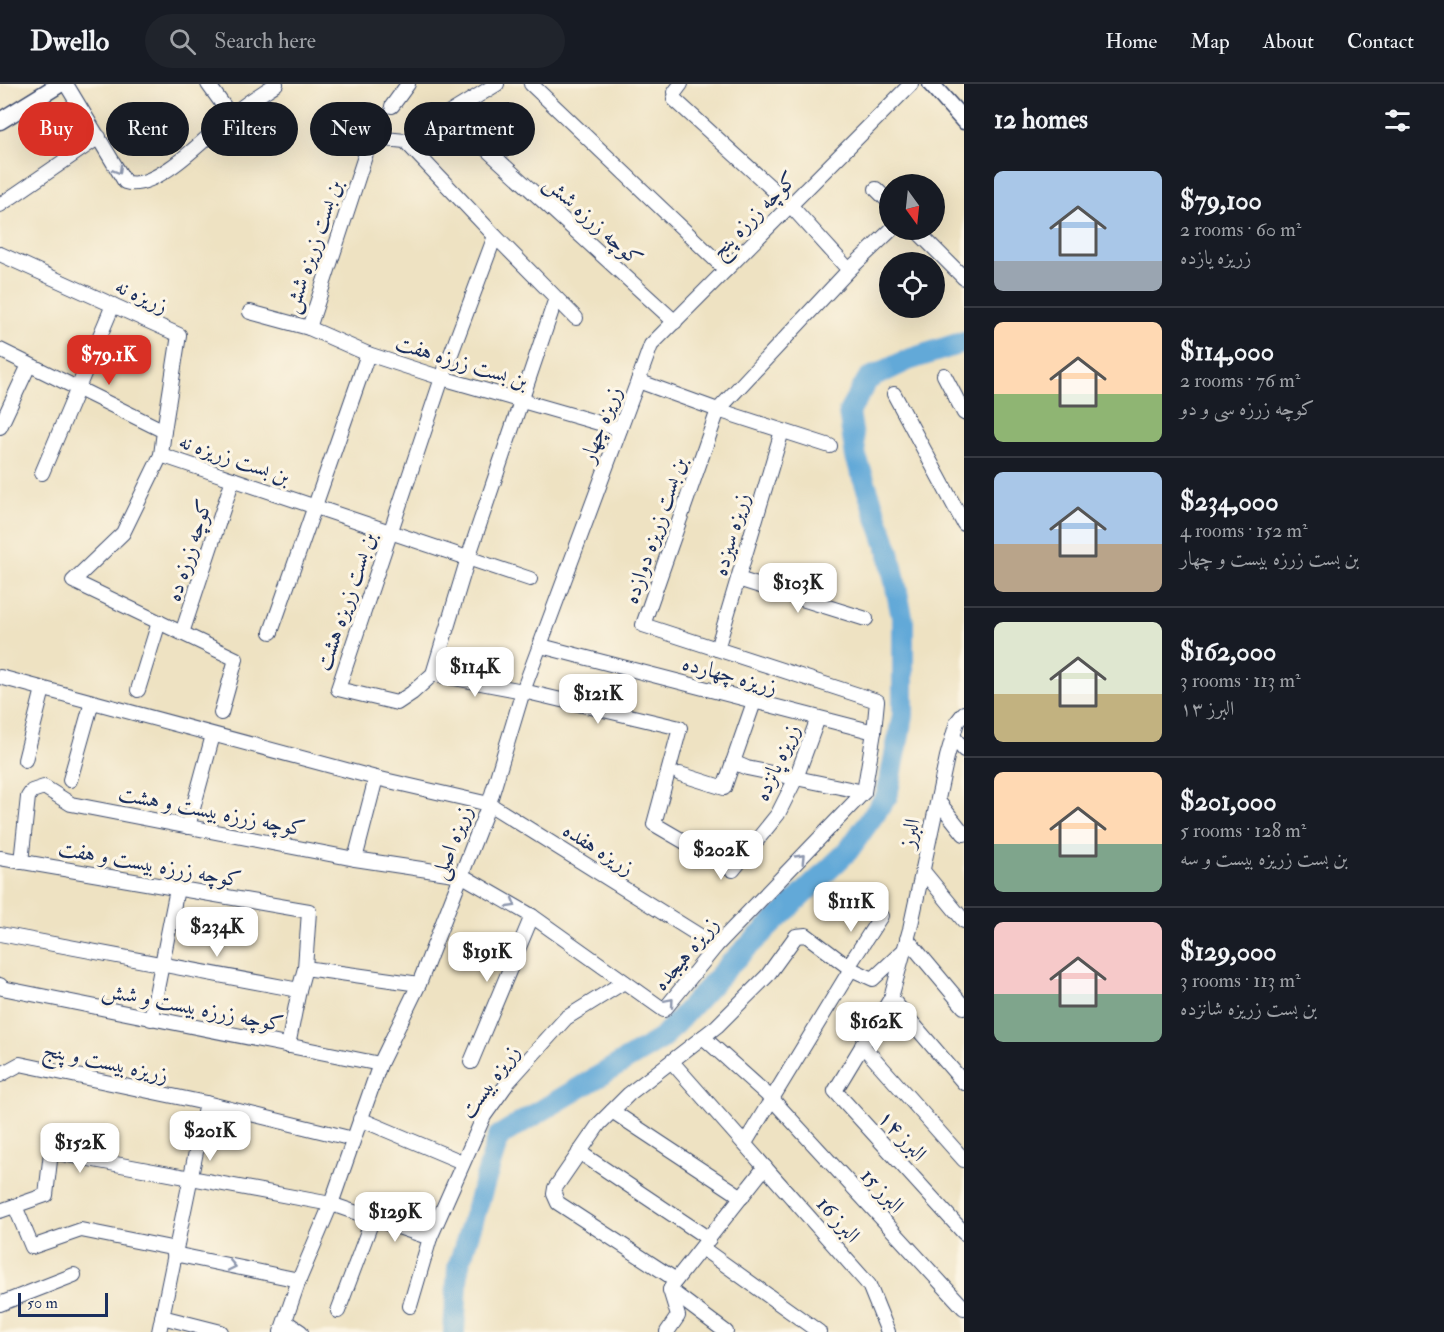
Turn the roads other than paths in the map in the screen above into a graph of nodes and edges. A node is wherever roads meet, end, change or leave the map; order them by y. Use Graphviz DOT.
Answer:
graph roads {
  1 [pos="60,84"];
  2 [pos="66,84"];
  3 [pos="208,84"];
  4 [pos="276,84"];
  5 [pos="408,84"];
  6 [pos="497,84"];
  7 [pos="531,84"];
  8 [pos="911,84"];
  9 [pos="931,84"];
  10 [pos="677,92"];
  11 [pos="221,102"];
  12 [pos="251,102"];
  13 [pos="392,106"];
  14 [pos="0,121"];
  15 [pos="964,121"];
  16 [pos="99,137"];
  17 [pos="201,144"];
  18 [pos="876,189"];
  19 [pos="879,192"];
  20 [pos="0,206"];
  21 [pos="791,206"];
  22 [pos="495,236"];
  23 [pos="880,240"];
  24 [pos="926,240"];
  25 [pos="0,254"];
  26 [pos="726,270"];
  27 [pos="849,270"];
  28 [pos="964,278"];
  29 [pos="556,298"];
  30 [pos="113,305"];
  31 [pos="250,312"];
  32 [pos="576,318"];
  33 [pos="675,322"];
  34 [pos="309,328"];
  35 [pos="0,350"];
  36 [pos="368,354"];
  37 [pos="30,365"];
  38 [pos="944,375"];
  39 [pos="442,378"];
  40 [pos="638,381"];
  41 [pos="78,388"];
  42 [pos="894,394"];
  43 [pos="520,401"];
  44 [pos="718,410"];
  45 [pos="964,413"];
  46 [pos="0,427"];
  47 [pos="620,429"];
  48 [pos="164,431"];
  49 [pos="782,431"];
  50 [pos="830,446"];
  51 [pos="161,455"];
  52 [pos="42,473"];
  53 [pos="233,479"];
  54 [pos="316,507"];
  55 [pos="964,524"];
  56 [pos="390,532"];
  57 [pos="468,558"];
  58 [pos="530,579"];
  59 [pos="738,579"];
  60 [pos="866,619"];
  61 [pos="159,622"];
  62 [pos="271,632"];
  63 [pos="182,633"];
  64 [pos="541,646"];
  65 [pos="717,649"];
  66 [pos="433,675"];
  67 [pos="0,677"];
  68 [pos="43,689"];
  69 [pos="138,690"];
  70 [pos="523,691"];
  71 [pos="92,702"];
  72 [pos="754,702"];
  73 [pos="221,713"];
  74 [pos="964,713"];
  75 [pos="818,718"];
  76 [pos="874,732"];
  77 [pos="213,735"];
  78 [pos="953,736"];
  79 [pos="964,750"];
  80 [pos="25,760"];
  81 [pos="733,762"];
  82 [pos="680,774"];
  83 [pos="376,778"];
  84 [pos="796,778"];
  85 [pos="70,780"];
  86 [pos="864,792"];
  87 [pos="938,801"];
  88 [pos="489,804"];
  89 [pos="188,827"];
  90 [pos="964,834"];
  91 [pos="0,858"];
  92 [pos="355,859"];
  93 [pos="21,862"];
  94 [pos="923,871"];
  95 [pos="461,875"];
  96 [pos="177,889"];
  97 [pos="532,916"];
  98 [pos="881,916"];
  99 [pos="964,921"];
  100 [pos="0,934"];
  101 [pos="906,945"];
  102 [pos="716,946"];
  103 [pos="163,963"];
  104 [pos="305,968"];
  105 [pos="850,968"];
  106 [pos="624,982"];
  107 [pos="419,984"];
  108 [pos="0,985"];
  109 [pos="299,990"];
  110 [pos="891,998"];
  111 [pos="964,1007"];
  112 [pos="151,1019"];
  113 [pos="703,1037"];
  114 [pos="862,1045"];
  115 [pos="288,1046"];
  116 [pos="471,1062"];
  117 [pos="672,1062"];
  118 [pos="380,1064"];
  119 [pos="0,1075"];
  120 [pos="964,1083"];
  121 [pos="835,1091"];
  122 [pos="772,1099"];
  123 [pos="206,1103"];
  124 [pos="612,1111"];
  125 [pos="360,1119"];
  126 [pos="353,1139"];
  127 [pos="745,1143"];
  128 [pos="579,1152"];
  129 [pos="964,1160"];
  130 [pos="462,1162"];
  131 [pos="765,1167"];
  132 [pos="190,1180"];
  133 [pos="741,1197"];
  134 [pos="331,1204"];
  135 [pos="15,1206"];
  136 [pos="0,1211"];
  137 [pos="373,1218"];
  138 [pos="964,1233"];
  139 [pos="430,1238"];
  140 [pos="706,1244"];
  141 [pos="175,1251"];
  142 [pos="74,1275"];
  143 [pos="299,1280"];
  144 [pos="673,1285"];
  145 [pos="0,1304"];
  146 [pos="410,1306"];
  147 [pos="964,1308"];
  148 [pos="338,1311"];
  149 [pos="162,1317"];
  150 [pos="284,1327"];
  151 [pos="159,1332"];
  152 [pos="221,1332"];
  153 [pos="301,1332"];
  154 [pos="667,1332"];
  155 [pos="726,1332"];
  156 [pos="819,1332"];
  157 [pos="888,1332"];
  1 -- 14 [label="main road"];
  2 -- 16 [label="street"];
  3 -- 11 [label="street"];
  4 -- 12 [label="street"];
  5 -- 13 [label="street"];
  6 -- 33 [label="street, کوچه زرزه شش"];
  7 -- 26 [label="street"];
  8 -- 21 [label="street, کوچه زرزه پنج"];
  9 -- 15 [label="main road"];
  10 -- 21 [label="street"];
  16 -- 17 [label="street, one-way"];
  16 -- 20 [label="street"];
  18 -- 19 [label="street"];
  21 -- 26 [label="street, کوچه زرزه پنج"];
  21 -- 27 [label="street"];
  22 -- 29 [label="street"];
  22 -- 34 [label="street, بن بست زریزه شش"];
  22 -- 39 [label="street, بن بست زریزه هشت"];
  23 -- 27 [label="street"];
  24 -- 28 [label="street"];
  25 -- 30 [label="street, زریزه نه"];
  26 -- 33 [label="street, کوچه زرزه پنج"];
  27 -- 44 [label="street"];
  29 -- 32 [label="street"];
  29 -- 43 [label="street"];
  30 -- 41 [label="street"];
  30 -- 48 [label="street, زریزه نه"];
  31 -- 34 [label="street, بن بست زریزه شش"];
  33 -- 40 [label="street, کوچه زرزه پنج"];
  34 -- 36 [label="street"];
  35 -- 37 [label="street"];
  36 -- 39 [label="street, بن بست زرزه هفت"];
  36 -- 54 [label="street, بن بست زرزه هفت"];
  37 -- 41 [label="street"];
  37 -- 46 [label="street"];
  38 -- 45 [label="street"];
  39 -- 43 [label="street, بن بست زرزه هفت"];
  39 -- 56 [label="street, بن بست زریزه هشت"];
  40 -- 44 [label="street, زریزه چهار"];
  40 -- 47 [label="street, زریزه چهار"];
  41 -- 48 [label="street"];
  41 -- 52 [label="street"];
  42 -- 55 [label="street"];
  43 -- 47 [label="street, بن بست زرزه هفت"];
  43 -- 57 [label="street"];
  44 -- 49 [label="street"];
  44 -- 65 [label="street, بن بست زریزه دوازده"];
  47 -- 64 [label="street, زریزه چهار"];
  48 -- 51 [label="street"];
  49 -- 50 [label="street"];
  49 -- 59 [label="street, زریزه سیزده"];
  51 -- 53 [label="street, بن بست زریزه نه"];
  51 -- 61 [label="street, بن بست زریزه نه"];
  53 -- 54 [label="street, بن بست زریزه نه"];
  53 -- 63 [label="street, کوچه زرزه ده"];
  54 -- 56 [label="street, بن بست زریزه نه"];
  54 -- 62 [label="street, بن بست زرزه هفت"];
  56 -- 57 [label="street, بن بست زریزه نه"];
  56 -- 66 [label="street, بن بست زریزه هشت"];
  57 -- 58 [label="street, بن بست زریزه نه"];
  57 -- 66 [label="street"];
  59 -- 60 [label="street"];
  59 -- 65 [label="street, زریزه سیزده"];
  61 -- 63 [label="street, بن بست زریزه نه"];
  61 -- 69 [label="street"];
  63 -- 73 [label="street, بن بست زریزه نه"];
  64 -- 70 [label="street, زریزه چهار"];
  64 -- 72 [label="street, زریزه چهارده"];
  65 -- 76 [label="street, بن بست زریزه دوازده"];
  66 -- 70 [label="street"];
  67 -- 68 [label="street, زریزه اصلی"];
  68 -- 71 [label="street, زریزه اصلی"];
  68 -- 80 [label="street"];
  70 -- 84 [label="street, زریزه پانزده"];
  70 -- 88 [label="street, زریزه چهار"];
  71 -- 77 [label="street, زریزه اصلی"];
  71 -- 85 [label="street"];
  72 -- 75 [label="street, زریزه چهارده"];
  72 -- 81 [label="street"];
  74 -- 78 [label="street, البرز"];
  75 -- 76 [label="street, زریزه چهارده"];
  75 -- 84 [label="street, زریزه پانزده"];
  76 -- 86 [label="street, بن بست زریزه دوازده"];
  77 -- 83 [label="street, زریزه اصلی"];
  77 -- 89 [label="street"];
  78 -- 79 [label="street"];
  78 -- 87 [label="street, البرز"];
  81 -- 82 [label="street"];
  81 -- 84 [label="street"];
  83 -- 88 [label="street, زریزه اصلی"];
  83 -- 92 [label="street"];
  84 -- 86 [label="street"];
  102 -- 86 [label="street, زریزه هیجده, one-way"];
  87 -- 90 [label="street"];
  87 -- 94 [label="street, البرز"];
  88 -- 95 [label="street, زریزه اصلی"];
  88 -- 102 [label="street, زریزه هفده"];
  89 -- 92 [label="street, کوچه زرزه بیست و هشت"];
  89 -- 93 [label="street, کوچه زرزه بیست و هشت"];
  91 -- 93 [label="street, کوچه زرزه بیست و هفت"];
  92 -- 95 [label="street, کوچه زرزه بیست و هشت"];
  93 -- 96 [label="street, کوچه زرزه بیست و هفت"];
  94 -- 99 [label="street"];
  94 -- 101 [label="street, البرز"];
  95 -- 97 [label="street, زریزه هیجده, one-way"];
  95 -- 107 [label="street, زریزه اصلی"];
  96 -- 103 [label="street"];
  96 -- 104 [label="street, کوچه زرزه بیست و هفت"];
  97 -- 106 [label="street, زریزه هیجده"];
  97 -- 116 [label="street"];
  98 -- 105 [label="street"];
  100 -- 103 [label="street"];
  101 -- 105 [label="street"];
  101 -- 110 [label="street, البرز"];
  101 -- 111 [label="street"];
  106 -- 102 [label="street, زریزه هیجده, one-way"];
  103 -- 109 [label="street"];
  103 -- 112 [label="street"];
  104 -- 107 [label="street"];
  104 -- 109 [label="street"];
  105 -- 113 [label="street"];
  105 -- 122 [label="street"];
  106 -- 130 [label="street, زریزه بیست"];
  107 -- 118 [label="street, زریزه اصلی"];
  108 -- 112 [label="street, کوچه زرزه بیست و شش"];
  109 -- 115 [label="street"];
  110 -- 114 [label="street, البرز"];
  110 -- 120 [label="street"];
  112 -- 115 [label="street, کوچه زرزه بیست و شش"];
  113 -- 117 [label="street"];
  113 -- 122 [label="street, البرز 15"];
  114 -- 121 [label="street, البرز"];
  114 -- 129 [label="street"];
  115 -- 118 [label="street, کوچه زرزه بیست و شش"];
  117 -- 124 [label="street"];
  117 -- 127 [label="street, البرز 16"];
  118 -- 125 [label="street, زریزه اصلی"];
  119 -- 123 [label="street, زریزه بیست و پنج"];
  121 -- 138 [label="street, البرز ۱۴"];
  122 -- 127 [label="street"];
  122 -- 147 [label="street, البرز 15"];
  123 -- 126 [label="street, زریزه بیست و پنج"];
  123 -- 132 [label="street"];
  124 -- 128 [label="street"];
  124 -- 133 [label="street"];
  125 -- 126 [label="street, زریزه اصلی"];
  125 -- 130 [label="street"];
  126 -- 134 [label="street, زریزه اصلی"];
  127 -- 131 [label="street, البرز 16"];
  128 -- 140 [label="street"];
  128 -- 144 [label="street"];
  130 -- 139 [label="street, زریزه بیست"];
  131 -- 133 [label="street"];
  131 -- 157 [label="street, البرز 16"];
  132 -- 134 [label="street"];
  132 -- 135 [label="street"];
  132 -- 141 [label="street"];
  133 -- 140 [label="street"];
  134 -- 137 [label="street"];
  134 -- 143 [label="street, زریزه اصلی"];
  135 -- 136 [label="street"];
  135 -- 141 [label="street"];
  137 -- 139 [label="street"];
  137 -- 148 [label="street"];
  139 -- 146 [label="street, زریزه بیست"];
  140 -- 144 [label="street"];
  140 -- 156 [label="street"];
  141 -- 143 [label="street, one-way"];
  141 -- 149 [label="street"];
  142 -- 145 [label="street"];
  143 -- 150 [label="street, زریزه اصلی"];
  144 -- 154 [label="street"];
  144 -- 155 [label="street"];
  149 -- 151 [label="street"];
  149 -- 152 [label="street"];
  150 -- 153 [label="street"];
}
